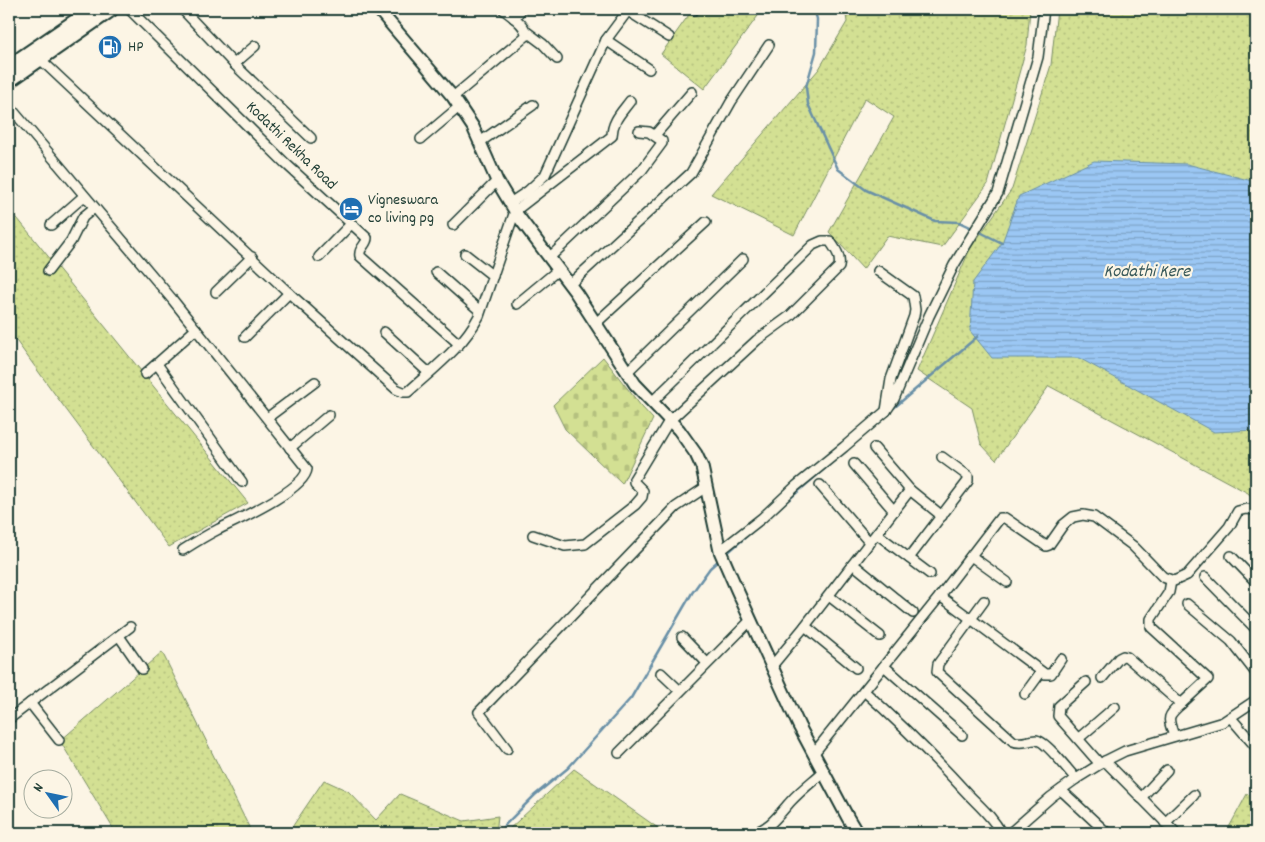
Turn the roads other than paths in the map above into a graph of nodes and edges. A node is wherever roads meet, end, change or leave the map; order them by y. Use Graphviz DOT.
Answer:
graph roads {
  1 [pos="94,9"];
  2 [pos="111,9"];
  3 [pos="129,9"];
  4 [pos="182,9"];
  5 [pos="378,9"];
  6 [pos="503,9"];
  7 [pos="522,9"];
  8 [pos="1044,9"];
  9 [pos="628,10"];
  10 [pos="514,18"];
  11 [pos="527,32"];
  12 [pos="669,37"];
  13 [pos="606,40"];
  14 [pos="769,45"];
  15 [pos="255,46"];
  16 [pos="39,58"];
  17 [pos="557,59"];
  18 [pos="234,64"];
  19 [pos="9,67"];
  20 [pos="649,69"];
  21 [pos="9,80"];
  22 [pos="692,92"];
  23 [pos="630,101"];
  24 [pos="456,102"];
  25 [pos="533,105"];
  26 [pos="9,106"];
  27 [pos="639,131"];
  28 [pos="655,135"];
  29 [pos="311,138"];
  30 [pos="421,139"];
  31 [pos="480,142"];
  32 [pos="497,181"];
  33 [pos="84,196"];
  34 [pos="512,207"];
  35 [pos="94,208"];
  36 [pos="706,222"];
  37 [pos="351,224"];
  38 [pos="51,225"];
  39 [pos="453,225"];
  40 [pos="466,254"];
  41 [pos="252,257"];
  42 [pos="319,257"];
  43 [pos="549,258"];
  44 [pos="743,259"];
  45 [pos="558,270"];
  46 [pos="48,271"];
  47 [pos="878,271"];
  48 [pos="436,272"];
  49 [pos="493,276"];
  50 [pos="569,284"];
  51 [pos="216,292"];
  52 [pos="289,293"];
  53 [pos="517,304"];
  54 [pos="480,311"];
  55 [pos="595,324"];
  56 [pos="196,329"];
  57 [pos="384,332"];
  58 [pos="245,337"];
  59 [pos="459,344"];
  60 [pos="157,364"];
  61 [pos="627,372"];
  62 [pos="429,373"];
  63 [pos="145,374"];
  64 [pos="314,382"];
  65 [pos="652,402"];
  66 [pos="886,410"];
  67 [pos="329,416"];
  68 [pos="267,418"];
  69 [pos="669,421"];
  70 [pos="290,448"];
  71 [pos="874,448"];
  72 [pos="942,457"];
  73 [pos="854,464"];
  74 [pos="242,482"];
  75 [pos="820,485"];
  76 [pos="706,487"];
  77 [pos="910,490"];
  78 [pos="1256,510"];
  79 [pos="894,511"];
  80 [pos="942,516"];
  81 [pos="877,534"];
  82 [pos="533,535"];
  83 [pos="870,543"];
  84 [pos="183,550"];
  85 [pos="720,551"];
  86 [pos="971,556"];
  87 [pos="1231,556"];
  88 [pos="909,558"];
  89 [pos="853,564"];
  90 [pos="930,574"];
  91 [pos="1205,577"];
  92 [pos="1171,580"];
  93 [pos="1007,582"];
  94 [pos="1256,582"];
  95 [pos="829,596"];
  96 [pos="940,596"];
  97 [pos="984,601"];
  98 [pos="1187,604"];
  99 [pos="913,613"];
  100 [pos="971,619"];
  101 [pos="751,620"];
  102 [pos="805,626"];
  103 [pos="130,627"];
  104 [pos="1256,629"];
  105 [pos="119,636"];
  106 [pos="880,636"];
  107 [pos="682,637"];
  108 [pos="1061,659"];
  109 [pos="707,663"];
  110 [pos="772,666"];
  111 [pos="884,666"];
  112 [pos="856,668"];
  113 [pos="142,669"];
  114 [pos="1041,672"];
  115 [pos="661,673"];
  116 [pos="1256,673"];
  117 [pos="1102,678"];
  118 [pos="1086,682"];
  119 [pos="680,691"];
  120 [pos="864,691"];
  121 [pos="1025,694"];
  122 [pos="1256,700"];
  123 [pos="30,702"];
  124 [pos="1181,704"];
  125 [pos="1115,706"];
  126 [pos="9,718"];
  127 [pos="1231,718"];
  128 [pos="962,735"];
  129 [pos="1174,736"];
  130 [pos="1079,738"];
  131 [pos="59,740"];
  132 [pos="1256,747"];
  133 [pos="506,749"];
  134 [pos="619,753"];
  135 [pos="814,753"];
  136 [pos="1102,762"];
  137 [pos="1167,770"];
  138 [pos="823,772"];
  139 [pos="1076,779"];
  140 [pos="1061,790"];
  141 [pos="1194,795"];
  142 [pos="1141,798"];
  143 [pos="1166,823"];
  144 [pos="753,833"];
  145 [pos="858,833"];
  146 [pos="1001,833"];
  147 [pos="1010,833"];
  148 [pos="1107,833"];
  149 [pos="1176,833"];
  1 -- 19 [label="main road"];
  2 -- 16 [label="main road"];
  3 -- 37 [label="street, Kodathi Rekha Road"];
  4 -- 18 [label="street"];
  5 -- 24 [label="street"];
  6 -- 10 [label="street"];
  7 -- 10 [label="street"];
  8 -- 66 [label="street"];
  9 -- 12 [label="street"];
  9 -- 13 [label="street"];
  10 -- 11 [label="street"];
  11 -- 17 [label="street"];
  11 -- 24 [label="street"];
  13 -- 20 [label="street"];
  13 -- 34 [label="street"];
  14 -- 50 [label="street"];
  15 -- 18 [label="street"];
  16 -- 21 [label="main road"];
  16 -- 41 [label="street"];
  18 -- 29 [label="street"];
  22 -- 28 [label="street"];
  23 -- 34 [label="street"];
  24 -- 30 [label="street"];
  24 -- 31 [label="street"];
  25 -- 31 [label="street"];
  26 -- 33 [label="street"];
  27 -- 28 [label="street"];
  28 -- 43 [label="street"];
  31 -- 32 [label="street"];
  32 -- 34 [label="street"];
  32 -- 39 [label="street"];
  33 -- 35 [label="street"];
  33 -- 38 [label="street"];
  34 -- 43 [label="street"];
  34 -- 49 [label="street"];
  35 -- 46 [label="street"];
  35 -- 56 [label="street"];
  36 -- 55 [label="street"];
  37 -- 42 [label="street"];
  37 -- 59 [label="street, Kodathi Rekha Road"];
  40 -- 49 [label="street"];
  41 -- 51 [label="street"];
  41 -- 52 [label="street"];
  43 -- 45 [label="street"];
  44 -- 61 [label="street"];
  45 -- 50 [label="street"];
  45 -- 53 [label="street"];
  47 -- 66 [label="street"];
  48 -- 54 [label="street"];
  49 -- 54 [label="street"];
  50 -- 55 [label="street"];
  52 -- 58 [label="street"];
  52 -- 62 [label="street"];
  54 -- 59 [label="street"];
  55 -- 61 [label="street"];
  56 -- 60 [label="street"];
  56 -- 68 [label="street"];
  57 -- 62 [label="street"];
  59 -- 62 [label="street"];
  60 -- 63 [label="street"];
  60 -- 74 [label="street"];
  61 -- 65 [label="street"];
  64 -- 68 [label="street"];
  65 -- 69 [label="street"];
  65 -- 69 [label="street"];
  66 -- 85 [label="street"];
  67 -- 70 [label="street"];
  68 -- 70 [label="street"];
  69 -- 76 [label="street"];
  69 -- 82 [label="street"];
  70 -- 84 [label="street"];
  71 -- 77 [label="street"];
  72 -- 80 [label="street"];
  73 -- 79 [label="street"];
  75 -- 83 [label="street"];
  76 -- 85 [label="street"];
  76 -- 133 [label="street"];
  77 -- 79 [label="street"];
  77 -- 80 [label="street"];
  78 -- 92 [label="street"];
  79 -- 81 [label="street"];
  80 -- 88 [label="street"];
  81 -- 83 [label="street"];
  81 -- 88 [label="street"];
  83 -- 89 [label="street"];
  85 -- 101 [label="street"];
  86 -- 92 [label="street"];
  86 -- 93 [label="street"];
  86 -- 96 [label="street"];
  87 -- 94 [label="street"];
  88 -- 90 [label="street"];
  89 -- 95 [label="street"];
  89 -- 99 [label="street"];
  91 -- 104 [label="street"];
  92 -- 124 [label="street"];
  95 -- 102 [label="street"];
  95 -- 106 [label="street"];
  96 -- 100 [label="street"];
  96 -- 111 [label="street"];
  97 -- 100 [label="street"];
  98 -- 116 [label="street"];
  100 -- 114 [label="street"];
  100 -- 139 [label="street"];
  101 -- 109 [label="street"];
  101 -- 110 [label="street"];
  102 -- 110 [label="street"];
  102 -- 112 [label="street"];
  103 -- 105 [label="street"];
  105 -- 113 [label="street"];
  105 -- 123 [label="street"];
  107 -- 109 [label="street"];
  108 -- 114 [label="street"];
  109 -- 119 [label="street"];
  110 -- 135 [label="street"];
  111 -- 120 [label="street"];
  111 -- 128 [label="street"];
  114 -- 121 [label="street"];
  115 -- 119 [label="street"];
  117 -- 124 [label="street"];
  118 -- 130 [label="street"];
  119 -- 134 [label="street"];
  120 -- 135 [label="street"];
  120 -- 146 [label="street"];
  122 -- 127 [label="street"];
  123 -- 126 [label="street"];
  123 -- 131 [label="street"];
  124 -- 129 [label="street"];
  125 -- 130 [label="street"];
  127 -- 129 [label="street"];
  127 -- 132 [label="street"];
  129 -- 136 [label="street"];
  130 -- 136 [label="street"];
  135 -- 138 [label="street"];
  136 -- 139 [label="street"];
  136 -- 142 [label="street"];
  137 -- 142 [label="street"];
  138 -- 144 [label="street"];
  138 -- 145 [label="street"];
  139 -- 140 [label="street"];
  140 -- 147 [label="street"];
  140 -- 148 [label="street"];
  141 -- 143 [label="street"];
  142 -- 143 [label="street"];
  143 -- 149 [label="street"];
}
